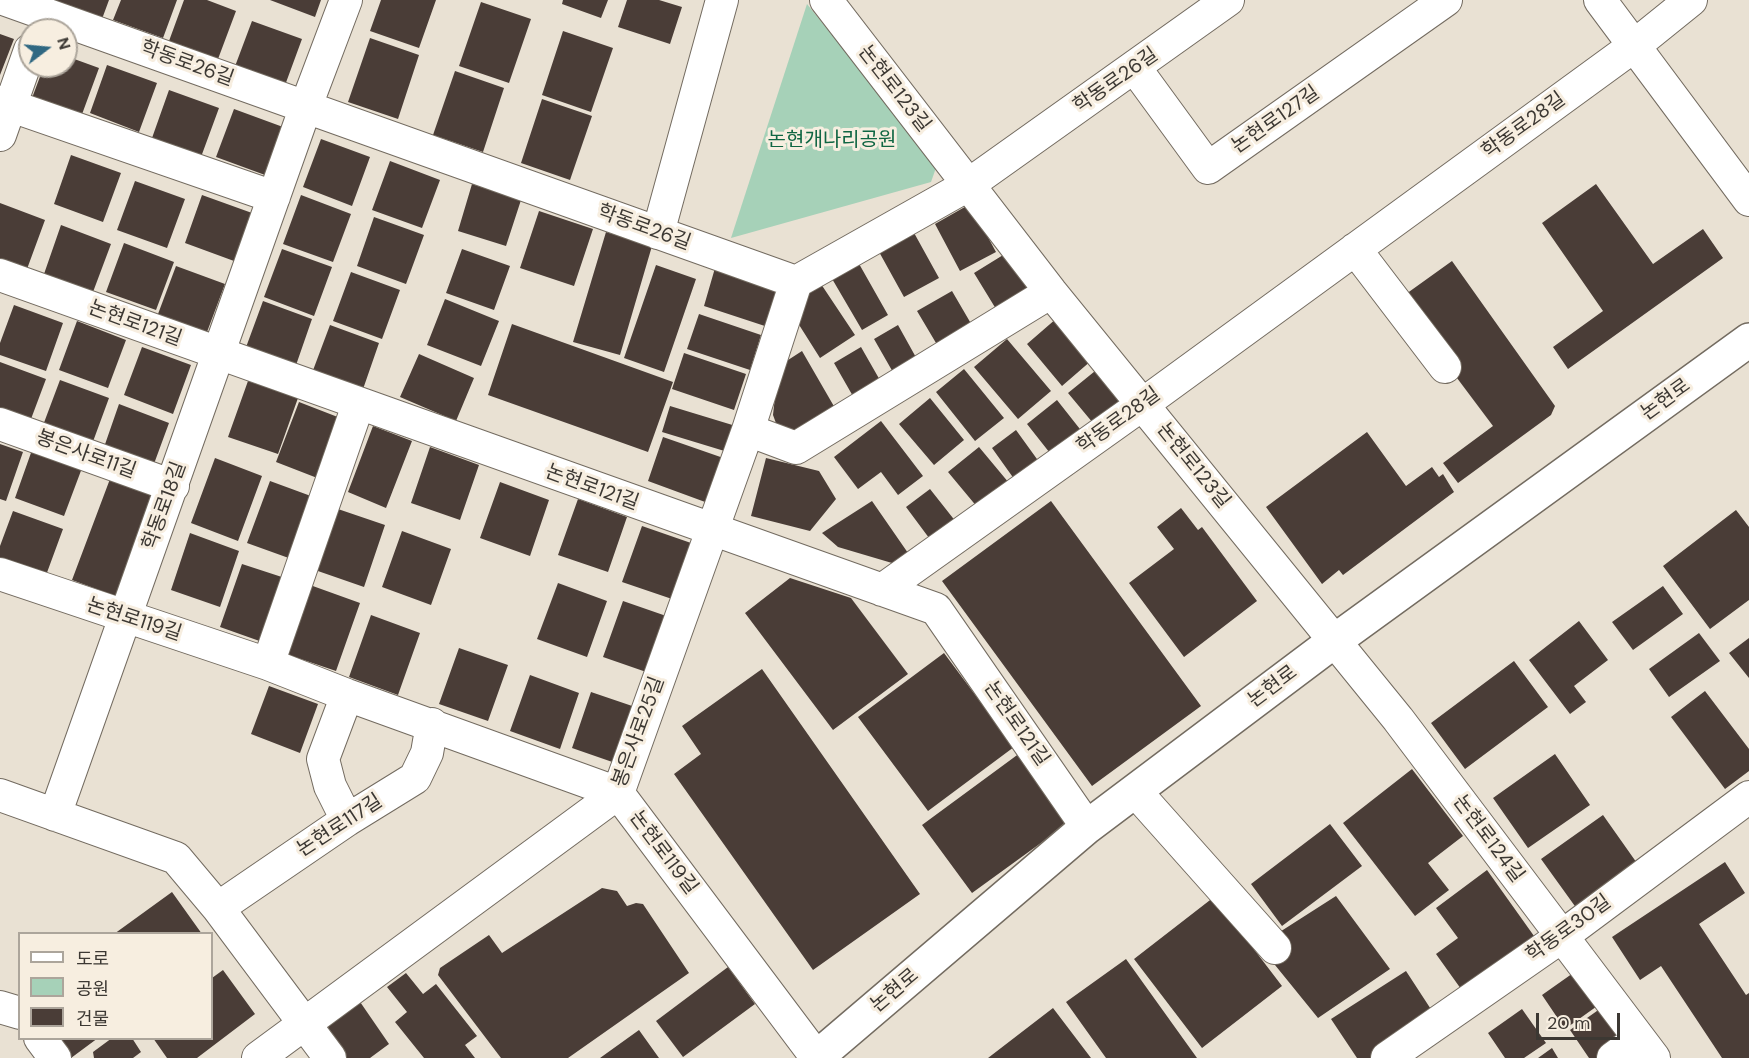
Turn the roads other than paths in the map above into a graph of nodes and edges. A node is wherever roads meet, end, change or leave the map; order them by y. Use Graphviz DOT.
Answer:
graph roads {
  1 [pos="6,0"];
  2 [pos="346,0"];
  3 [pos="722,0"];
  4 [pos="825,0"];
  5 [pos="1228,0"];
  6 [pos="1446,0"];
  7 [pos="1600,0"];
  8 [pos="1691,0"];
  9 [pos="34,18"];
  10 [pos="78,34"];
  11 [pos="1634,46"];
  12 [pos="1135,68"];
  13 [pos="18,76"];
  14 [pos="5,104"];
  15 [pos="306,106"];
  16 [pos="0,135"];
  17 [pos="968,185"];
  18 [pos="274,197"];
  19 [pos="1749,200"];
  20 [pos="658,233"];
  21 [pos="1354,249"];
  22 [pos="0,275"];
  23 [pos="796,282"];
  24 [pos="1051,292"];
  25 [pos="1749,340"];
  26 [pos="220,355"];
  27 [pos="1445,367"];
  28 [pos="1143,404"];
  29 [pos="358,405"];
  30 [pos="0,424"];
  31 [pos="748,430"];
  32 [pos="173,486"];
  33 [pos="712,531"];
  34 [pos="0,574"];
  35 [pos="882,590"];
  36 [pos="125,618"];
  37 [pos="1334,642"];
  38 [pos="268,664"];
  39 [pos="347,695"];
  40 [pos="432,724"];
  41 [pos="1136,792"];
  42 [pos="618,793"];
  43 [pos="0,795"];
  44 [pos="1749,797"];
  45 [pos="55,815"];
  46 [pos="347,820"];
  47 [pos="1087,827"];
  48 [pos="218,908"];
  49 [pos="1561,937"];
  50 [pos="1275,948"];
  51 [pos="0,1007"];
  52 [pos="18,1012"];
  53 [pos="305,1024"];
  54 [pos="1647,1048"];
  55 [pos="258,1058"];
  56 [pos="330,1058"];
  57 [pos="817,1058"];
  58 [pos="1387,1058"];
  59 [pos="1613,1058"];
  1 -- 9 [label="street, 학동로26길"];
  2 -- 15 [label="street, 학동로18길"];
  3 -- 20 [label="street"];
  4 -- 17 [label="street, 논현로123길"];
  5 -- 12 [label="street, 학동로26길"];
  6 -- 12 [label="street, 논현로127길"];
  7 -- 11 [label="street"];
  8 -- 11 [label="street, 학동로28길"];
  10 -- 15 [label="street, 학동로26길"];
  11 -- 19 [label="street"];
  11 -- 21 [label="street, 학동로28길"];
  12 -- 17 [label="street, 학동로26길"];
  13 -- 14 [label="street"];
  14 -- 16 [label="street"];
  14 -- 18 [label="street"];
  15 -- 18 [label="street, 학동로18길"];
  15 -- 20 [label="street, 학동로26길"];
  17 -- 23 [label="street, 학동로26길"];
  17 -- 24 [label="street, 논현로123길"];
  18 -- 26 [label="street, 학동로18길"];
  20 -- 23 [label="street, 학동로26길"];
  21 -- 27 [label="street"];
  21 -- 28 [label="street, 학동로28길"];
  22 -- 26 [label="street, 논현로121길"];
  23 -- 31 [label="street, 봉은사로25길"];
  24 -- 28 [label="street, 논현로123길"];
  24 -- 31 [label="street"];
  25 -- 37 [label="main road, 논현로"];
  26 -- 29 [label="street, 논현로121길"];
  26 -- 32 [label="street, 학동로18길"];
  28 -- 35 [label="street, 학동로28길"];
  28 -- 37 [label="street, 논현로123길"];
  29 -- 33 [label="street, 논현로121길"];
  29 -- 38 [label="street"];
  30 -- 32 [label="street, 봉은사로11길"];
  31 -- 33 [label="street, 봉은사로25길"];
  32 -- 36 [label="street, 학동로18길"];
  33 -- 35 [label="street, 논현로121길"];
  33 -- 42 [label="street, 봉은사로25길"];
  34 -- 36 [label="street, 논현로119길"];
  35 -- 47 [label="street, 논현로121길"];
  36 -- 38 [label="street, 논현로119길"];
  36 -- 45 [label="street, 학동로18길"];
  37 -- 41 [label="main road, 논현로"];
  37 -- 49 [label="street, 논현로124길"];
  38 -- 39 [label="street, 논현로119길"];
  39 -- 40 [label="street, 논현로119길"];
  39 -- 46 [label="street"];
  40 -- 42 [label="street, 논현로119길"];
  40 -- 46 [label="street, 논현로117길"];
  41 -- 47 [label="main road, 논현로"];
  41 -- 50 [label="street"];
  42 -- 53 [label="street, 봉은사로25길"];
  42 -- 57 [label="street, 논현로119길"];
  43 -- 45 [label="street"];
  44 -- 49 [label="street, 학동로30길"];
  45 -- 48 [label="street"];
  46 -- 48 [label="street, 논현로117길"];
  47 -- 57 [label="main road, 논현로"];
  48 -- 53 [label="street"];
  49 -- 54 [label="street, 논현로124길"];
  49 -- 58 [label="street, 학동로30길"];
  51 -- 52 [label="street"];
  53 -- 55 [label="street, 봉은사로25길"];
  53 -- 56 [label="street"];
  54 -- 59 [label="street, 논현로124길"];
}
